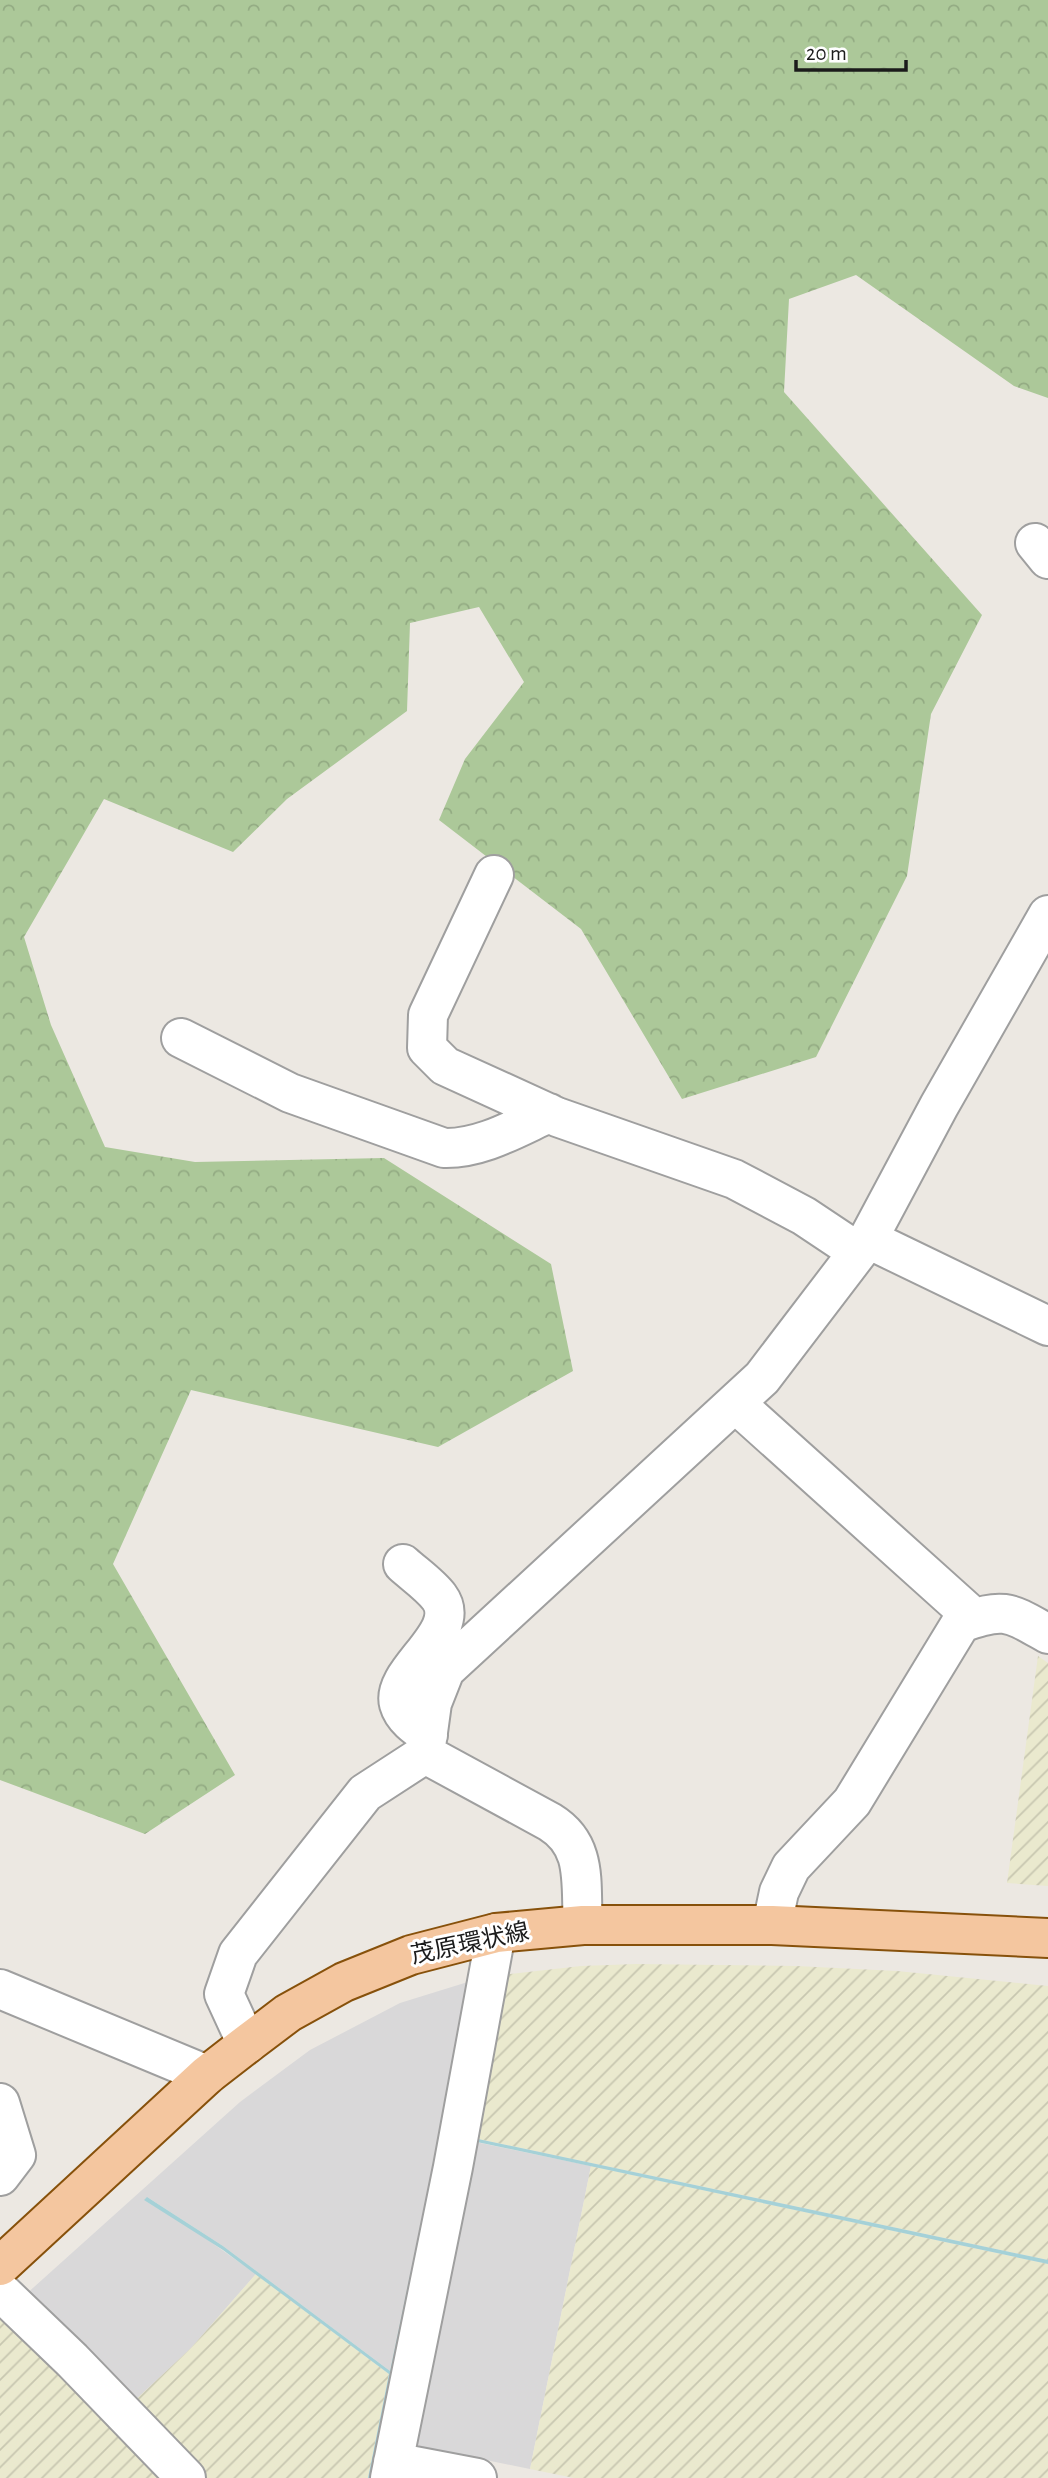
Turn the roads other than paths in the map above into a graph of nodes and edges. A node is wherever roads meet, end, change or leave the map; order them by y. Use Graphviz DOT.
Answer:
graph roads {
  1 [pos="494,875"];
  2 [pos="1048,915"];
  3 [pos="181,1038"];
  4 [pos="549,1113"];
  5 [pos="863,1246"];
  6 [pos="1048,1326"];
  7 [pos="735,1403"];
  8 [pos="403,1564"];
  9 [pos="974,1618"];
  10 [pos="1048,1634"];
  11 [pos="426,1745"];
  12 [pos="583,1926"];
  13 [pos="772,1926"];
  14 [pos="496,1933"];
  15 [pos="1048,1938"];
  16 [pos="0,1989"];
  17 [pos="247,2044"];
  18 [pos="207,2075"];
  19 [pos="0,2103"];
  20 [pos="0,2176"];
  21 [pos="0,2266"];
  22 [pos="0,2291"];
  23 [pos="391,2470"];
  24 [pos="186,2478"];
  25 [pos="477,2478"];
  1 -- 4 [label="street"];
  2 -- 5 [label="street"];
  3 -- 4 [label="street"];
  4 -- 5 [label="street"];
  5 -- 6 [label="street"];
  5 -- 7 [label="street"];
  7 -- 9 [label="street"];
  7 -- 11 [label="street"];
  8 -- 11 [label="street"];
  9 -- 10 [label="street"];
  9 -- 13 [label="street"];
  11 -- 12 [label="street"];
  11 -- 17 [label="street"];
  12 -- 13 [label="main road, 茂原環状線"];
  12 -- 14 [label="main road, 茂原環状線"];
  13 -- 15 [label="main road, 茂原環状線"];
  14 -- 17 [label="main road, 茂原環状線"];
  14 -- 23 [label="street"];
  16 -- 18 [label="street"];
  17 -- 18 [label="main road, 茂原環状線"];
  18 -- 21 [label="main road, 茂原環状線"];
  19 -- 20 [label="street"];
  22 -- 24 [label="street"];
  23 -- 25 [label="street"];
}
